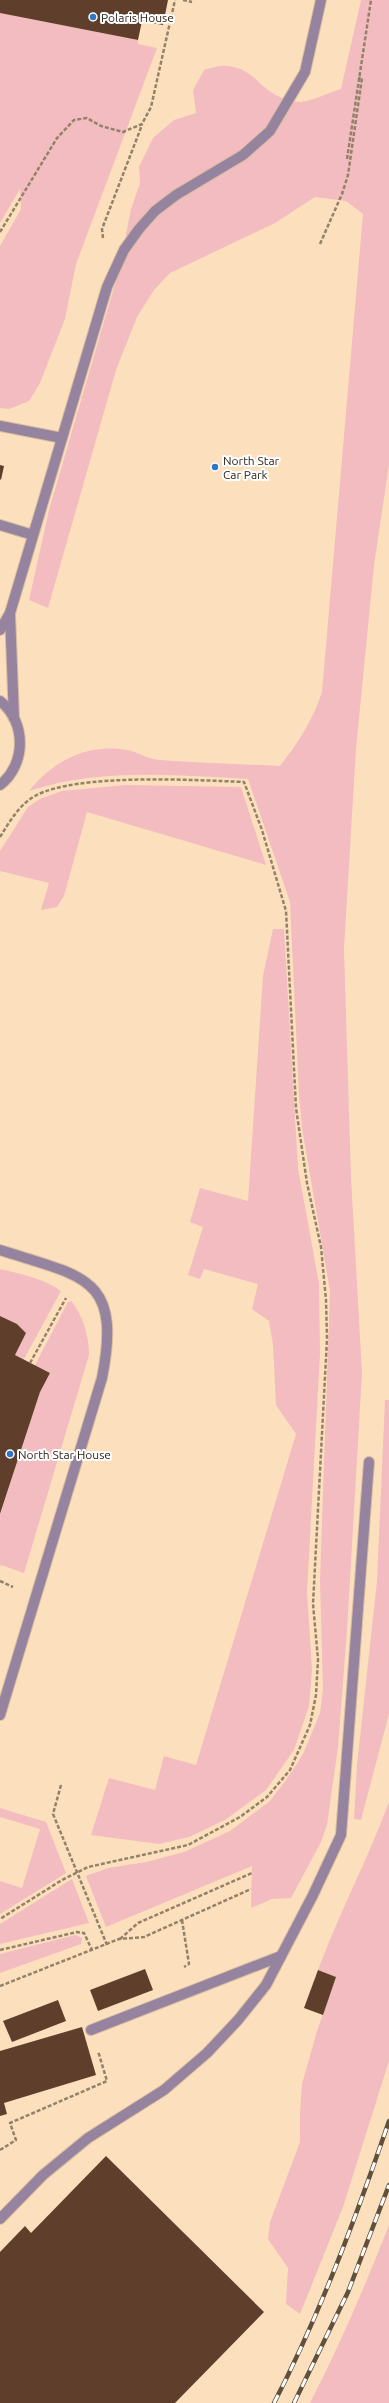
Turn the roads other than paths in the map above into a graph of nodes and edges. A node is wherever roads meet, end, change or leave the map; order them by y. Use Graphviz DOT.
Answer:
graph roads {
  1 [pos="320,0"];
  2 [pos="0,426"];
  3 [pos="62,438"];
  4 [pos="0,525"];
  5 [pos="33,535"];
  6 [pos="10,613"];
  7 [pos="0,630"];
  8 [pos="0,701"];
  9 [pos="14,718"];
  10 [pos="0,785"];
  11 [pos="0,1250"];
  12 [pos="369,1462"];
  13 [pos="0,1716"];
  14 [pos="281,1956"];
  15 [pos="91,2030"];
  16 [pos="0,2219"];
  1 -- 3 [label="street"];
  2 -- 3 [label="street"];
  3 -- 5 [label="street"];
  4 -- 5 [label="street"];
  5 -- 6 [label="street"];
  6 -- 7 [label="street"];
  6 -- 9 [label="street"];
  8 -- 9 [label="street"];
  9 -- 10 [label="street"];
  11 -- 13 [label="street"];
  12 -- 14 [label="street"];
  14 -- 15 [label="street"];
  14 -- 16 [label="street"];
}
